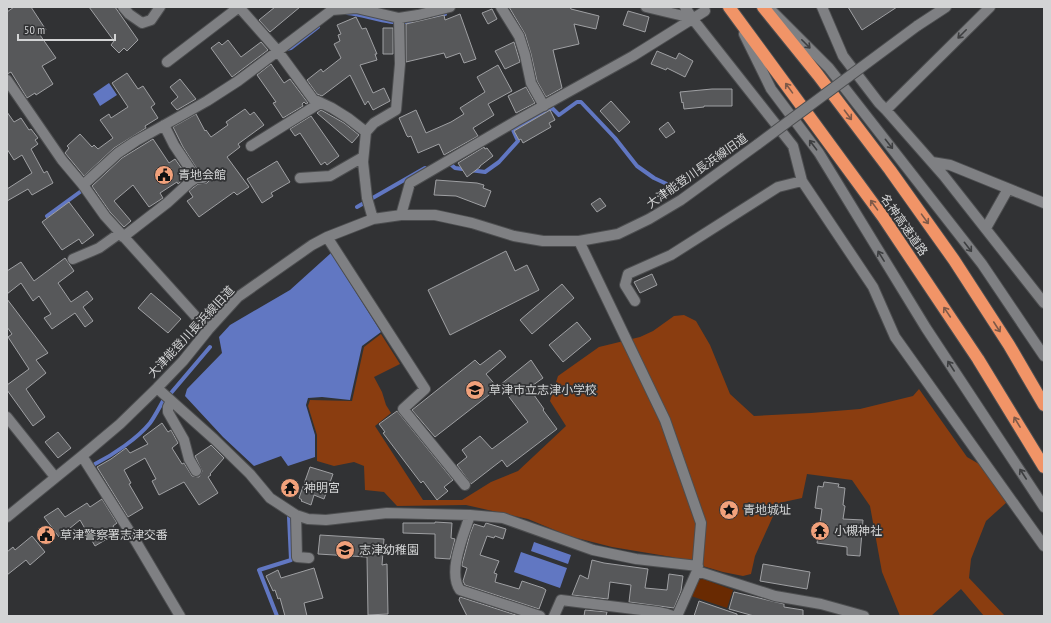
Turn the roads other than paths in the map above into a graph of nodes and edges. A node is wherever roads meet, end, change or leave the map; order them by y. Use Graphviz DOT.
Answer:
graph roads {
  1 [pos="123,7"];
  2 [pos="160,7"];
  3 [pos="239,7"];
  4 [pos="450,7"];
  5 [pos="501,7"];
  6 [pos="646,7"];
  7 [pos="685,7"];
  8 [pos="728,7"];
  9 [pos="763,7"];
  10 [pos="768,7"];
  11 [pos="822,7"];
  12 [pos="946,7"];
  13 [pos="990,7"];
  14 [pos="377,10"];
  15 [pos="705,11"];
  16 [pos="736,17"];
  17 [pos="399,18"];
  18 [pos="692,18"];
  19 [pos="277,50"];
  20 [pos="167,62"];
  21 [pos="7,80"];
  22 [pos="320,103"];
  23 [pos="544,106"];
  24 [pos="886,110"];
  25 [pos="164,125"];
  26 [pos="366,132"];
  27 [pos="251,146"];
  28 [pos="363,157"];
  29 [pos="932,162"];
  30 [pos="300,178"];
  31 [pos="802,181"];
  32 [pos="82,185"];
  33 [pos="1008,189"];
  34 [pos="1044,203"];
  35 [pos="401,215"];
  36 [pos="373,219"];
  37 [pos="986,228"];
  38 [pos="122,235"];
  39 [pos="327,236"];
  40 [pos="579,241"];
  41 [pos="74,259"];
  42 [pos="635,301"];
  43 [pos="1044,303"];
  44 [pos="208,330"];
  45 [pos="1044,356"];
  46 [pos="157,388"];
  47 [pos="171,401"];
  48 [pos="1044,405"];
  49 [pos="7,417"];
  50 [pos="82,456"];
  51 [pos="1044,467"];
  52 [pos="196,471"];
  53 [pos="55,477"];
  54 [pos="465,485"];
  55 [pos="1044,507"];
  56 [pos="296,515"];
  57 [pos="470,515"];
  58 [pos="7,517"];
  59 [pos="1044,546"];
  60 [pos="309,558"];
  61 [pos="698,569"];
  62 [pos="180,616"];
  63 [pos="540,616"];
  64 [pos="554,616"];
  65 [pos="673,616"];
  66 [pos="677,616"];
  67 [pos="864,616"];
  1 -- 2 [label="street"];
  3 -- 19 [label="street"];
  3 -- 20 [label="street"];
  4 -- 17 [label="street"];
  5 -- 23 [label="street"];
  6 -- 18 [label="street"];
  7 -- 18 [label="street"];
  8 -- 16 [label="highway, 名神高速道路"];
  9 -- 48 [label="highway, 名神高速道路, one-way"];
  10 -- 45 [label="street, one-way"];
  11 -- 24 [label="street"];
  12 -- 40 [label="street, 大津能登川長浜線旧道, bridge"];
  13 -- 24 [label="street, one-way"];
  14 -- 17 [label="street"];
  14 -- 19 [label="street"];
  15 -- 18 [label="street"];
  51 -- 16 [label="highway, 名神高速道路, one-way"];
  55 -- 16 [label="street, one-way"];
  17 -- 26 [label="street"];
  18 -- 23 [label="street"];
  18 -- 31 [label="street"];
  19 -- 22 [label="street"];
  19 -- 25 [label="street"];
  21 -- 32 [label="street"];
  22 -- 26 [label="street"];
  22 -- 27 [label="street"];
  23 -- 35 [label="street"];
  24 -- 29 [label="street"];
  25 -- 32 [label="street"];
  25 -- 38 [label="street"];
  26 -- 28 [label="street"];
  28 -- 30 [label="street"];
  28 -- 36 [label="street"];
  29 -- 33 [label="street"];
  29 -- 37 [label="street"];
  31 -- 42 [label="street"];
  31 -- 59 [label="street"];
  32 -- 38 [label="street"];
  33 -- 34 [label="street"];
  33 -- 37 [label="street"];
  35 -- 36 [label="street, 大津能登川長浜線旧道"];
  35 -- 40 [label="street, 大津能登川長浜線旧道"];
  36 -- 39 [label="street, 大津能登川長浜線旧道"];
  37 -- 43 [label="street"];
  38 -- 41 [label="street"];
  38 -- 44 [label="street"];
  39 -- 44 [label="street, 大津能登川長浜線旧道"];
  39 -- 54 [label="street"];
  40 -- 61 [label="street"];
  44 -- 46 [label="street, 大津能登川長浜線旧道"];
  46 -- 47 [label="street"];
  46 -- 50 [label="street, 大津能登川長浜線旧道"];
  47 -- 52 [label="street"];
  47 -- 56 [label="street"];
  49 -- 53 [label="street"];
  50 -- 53 [label="street, 大津能登川長浜線旧道"];
  50 -- 62 [label="street"];
  53 -- 58 [label="street, 大津能登川長浜線旧道"];
  56 -- 57 [label="street"];
  56 -- 60 [label="street"];
  57 -- 61 [label="street"];
  57 -- 63 [label="street"];
  61 -- 66 [label="street"];
  61 -- 67 [label="street"];
  64 -- 65 [label="street"];
}
